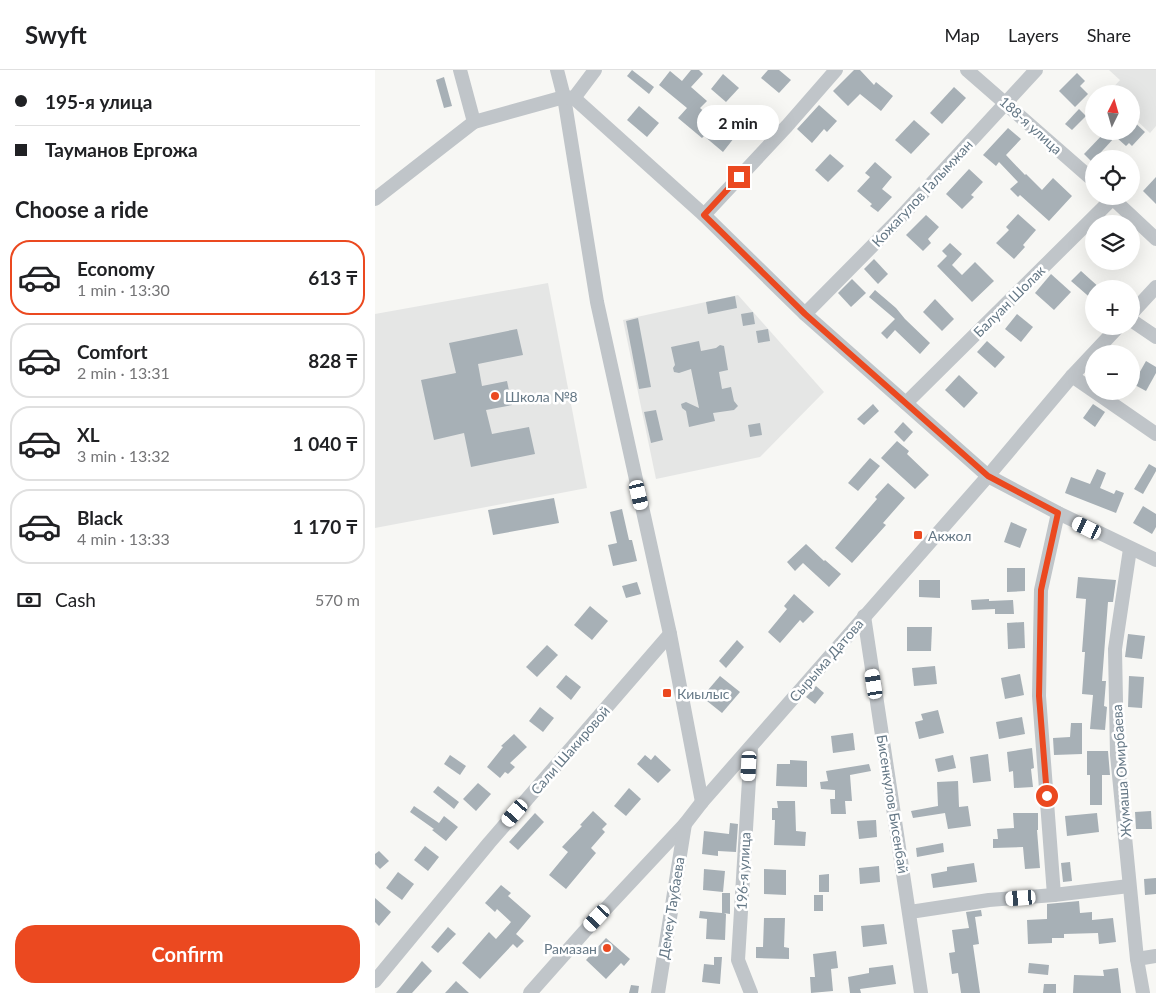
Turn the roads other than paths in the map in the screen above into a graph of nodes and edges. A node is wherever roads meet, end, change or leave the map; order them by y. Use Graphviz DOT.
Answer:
graph roads {
  1 [pos="460,70"];
  2 [pos="557,70"];
  3 [pos="595,70"];
  4 [pos="836,70"];
  5 [pos="967,70"];
  6 [pos="1036,70"];
  7 [pos="569,98"];
  8 [pos="1005,102"];
  9 [pos="475,122"];
  10 [pos="1085,173"];
  11 [pos="375,199"];
  12 [pos="1104,205"];
  13 [pos="1120,205"];
  14 [pos="704,215"];
  15 [pos="1156,239"];
  16 [pos="1156,287"];
  17 [pos="1140,304"];
  18 [pos="805,314"];
  19 [pos="1140,326"];
  20 [pos="1111,335"];
  21 [pos="1156,337"];
  22 [pos="1072,376"];
  23 [pos="906,403"];
  24 [pos="1156,434"];
  25 [pos="988,476"];
  26 [pos="1058,513"];
  27 [pos="1130,549"];
  28 [pos="1156,560"];
  29 [pos="864,616"];
  30 [pos="670,634"];
  31 [pos="751,747"];
  32 [pos="702,802"];
  33 [pos="685,824"];
  34 [pos="1129,886"];
  35 [pos="1054,895"];
  36 [pos="910,912"];
  37 [pos="1156,956"];
  38 [pos="1137,959"];
  39 [pos="375,981"];
  40 [pos="530,993"];
  41 [pos="658,993"];
  42 [pos="751,993"];
  43 [pos="921,993"];
  44 [pos="1143,993"];
  1 -- 9 [label="street"];
  2 -- 7 [label="street"];
  3 -- 7 [label="street"];
  4 -- 14 [label="street"];
  5 -- 8 [label="street, 188-я улица"];
  6 -- 8 [label="street, Кожагулов Галымжан"];
  7 -- 9 [label="street"];
  7 -- 14 [label="street"];
  7 -- 30 [label="street"];
  8 -- 10 [label="street, 188-я улица"];
  8 -- 18 [label="street, Кожагулов Галымжан"];
  9 -- 11 [label="street"];
  12 -- 23 [label="street, Балуан Шолак"];
  13 -- 15 [label="street"];
  14 -- 18 [label="street"];
  16 -- 17 [label="street"];
  18 -- 23 [label="street"];
  19 -- 21 [label="street"];
  20 -- 22 [label="street, Сырыма Датова"];
  22 -- 24 [label="street"];
  22 -- 25 [label="street, Сырыма Датова"];
  23 -- 25 [label="street"];
  25 -- 26 [label="street"];
  25 -- 29 [label="street, Сырыма Датова"];
  26 -- 27 [label="street"];
  26 -- 35 [label="street"];
  27 -- 28 [label="street"];
  27 -- 34 [label="street, Жумаша Омирбаева"];
  29 -- 31 [label="street, Сырыма Датова"];
  29 -- 36 [label="street, Бисенкулов Бисенбай"];
  30 -- 32 [label="street"];
  30 -- 39 [label="street, Сали Шакировой"];
  31 -- 32 [label="street, Сырыма Датова"];
  31 -- 42 [label="street, 196-я улица"];
  32 -- 33 [label="street, Сырыма Датова"];
  33 -- 40 [label="street, Сырыма Датова"];
  33 -- 41 [label="street, Демеу Таубаева"];
  34 -- 35 [label="street"];
  34 -- 38 [label="street, Жумаша Омирбаева"];
  35 -- 36 [label="street"];
  36 -- 43 [label="street, Бисенкулов Бисенбай"];
  37 -- 38 [label="street"];
  38 -- 44 [label="street, Жумаша Омирбаева"];
}
